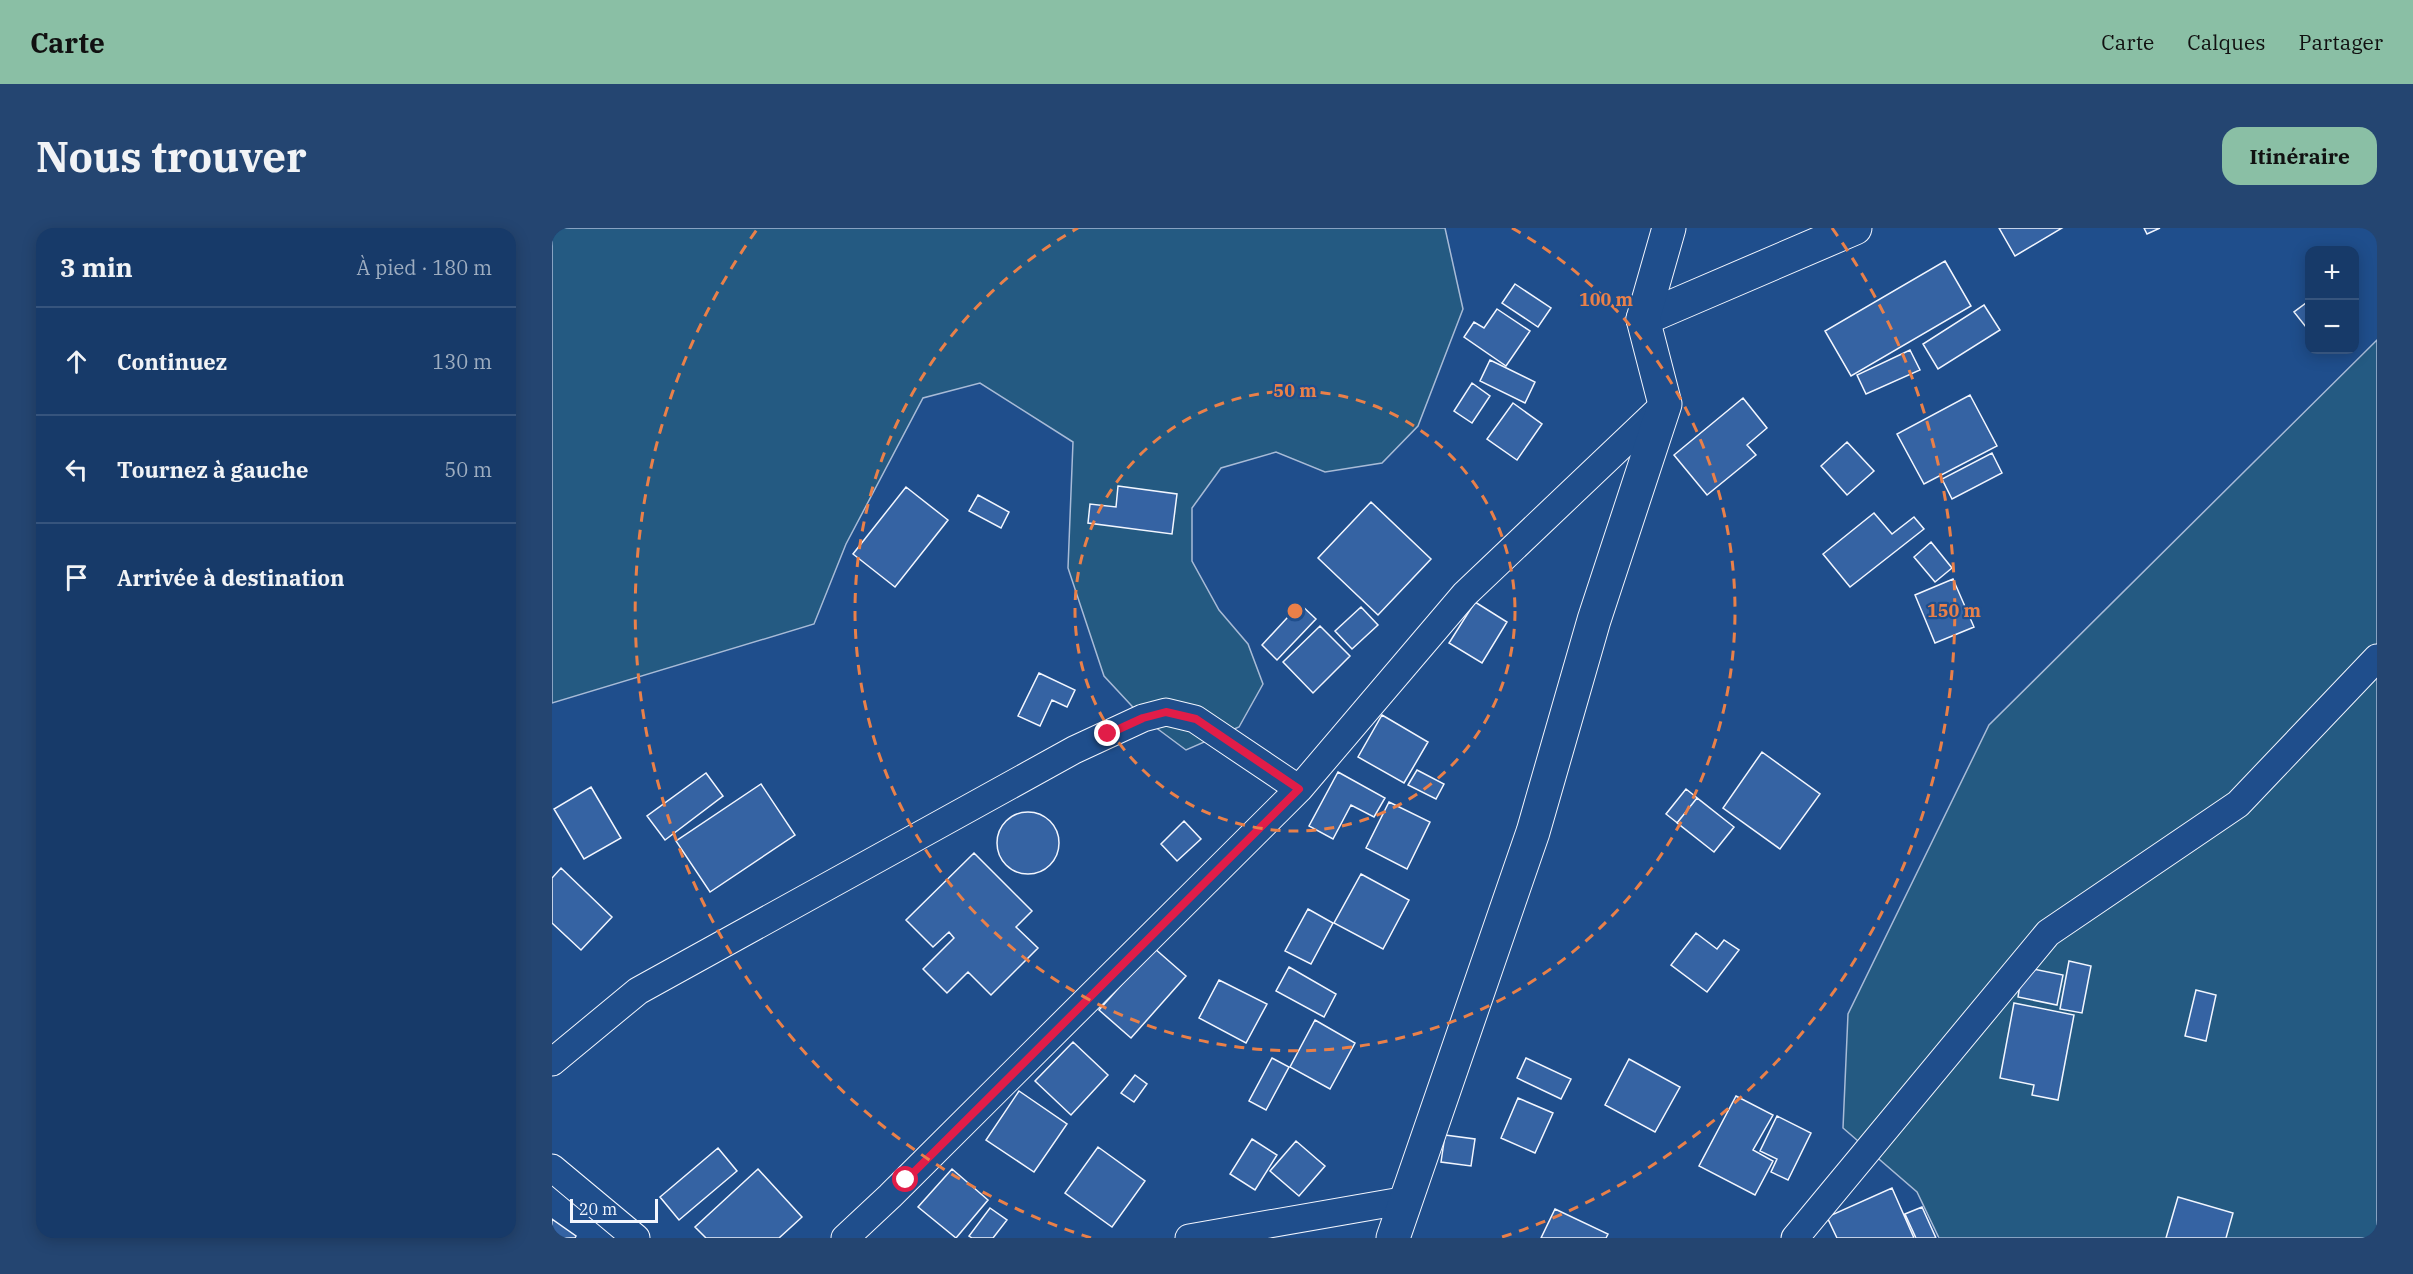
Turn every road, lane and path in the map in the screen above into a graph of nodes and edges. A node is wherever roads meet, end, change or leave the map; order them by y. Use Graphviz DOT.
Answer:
graph roads {
  1 [pos="1669,228"];
  2 [pos="1855,228"];
  3 [pos="1643,319"];
  4 [pos="1665,404"];
  5 [pos="2377,658"];
  6 [pos="1299,789"];
  7 [pos="552,1062"];
  8 [pos="552,1168"];
  9 [pos="1407,1200"];
  10 [pos="636,1238"];
  11 [pos="844,1238"];
  12 [pos="1189,1238"];
  13 [pos="1393,1238"];
  14 [pos="1795,1238"];
  1 -- 3 [label="main road"];
  2 -- 3 [label="main road"];
  3 -- 4 [label="main road"];
  4 -- 6 [label="street"];
  4 -- 9 [label="main road"];
  5 -- 14 [label="street"];
  6 -- 7 [label="street"];
  6 -- 11 [label="street"];
  8 -- 10 [label="street"];
  9 -- 12 [label="street"];
  9 -- 13 [label="main road"];
}
